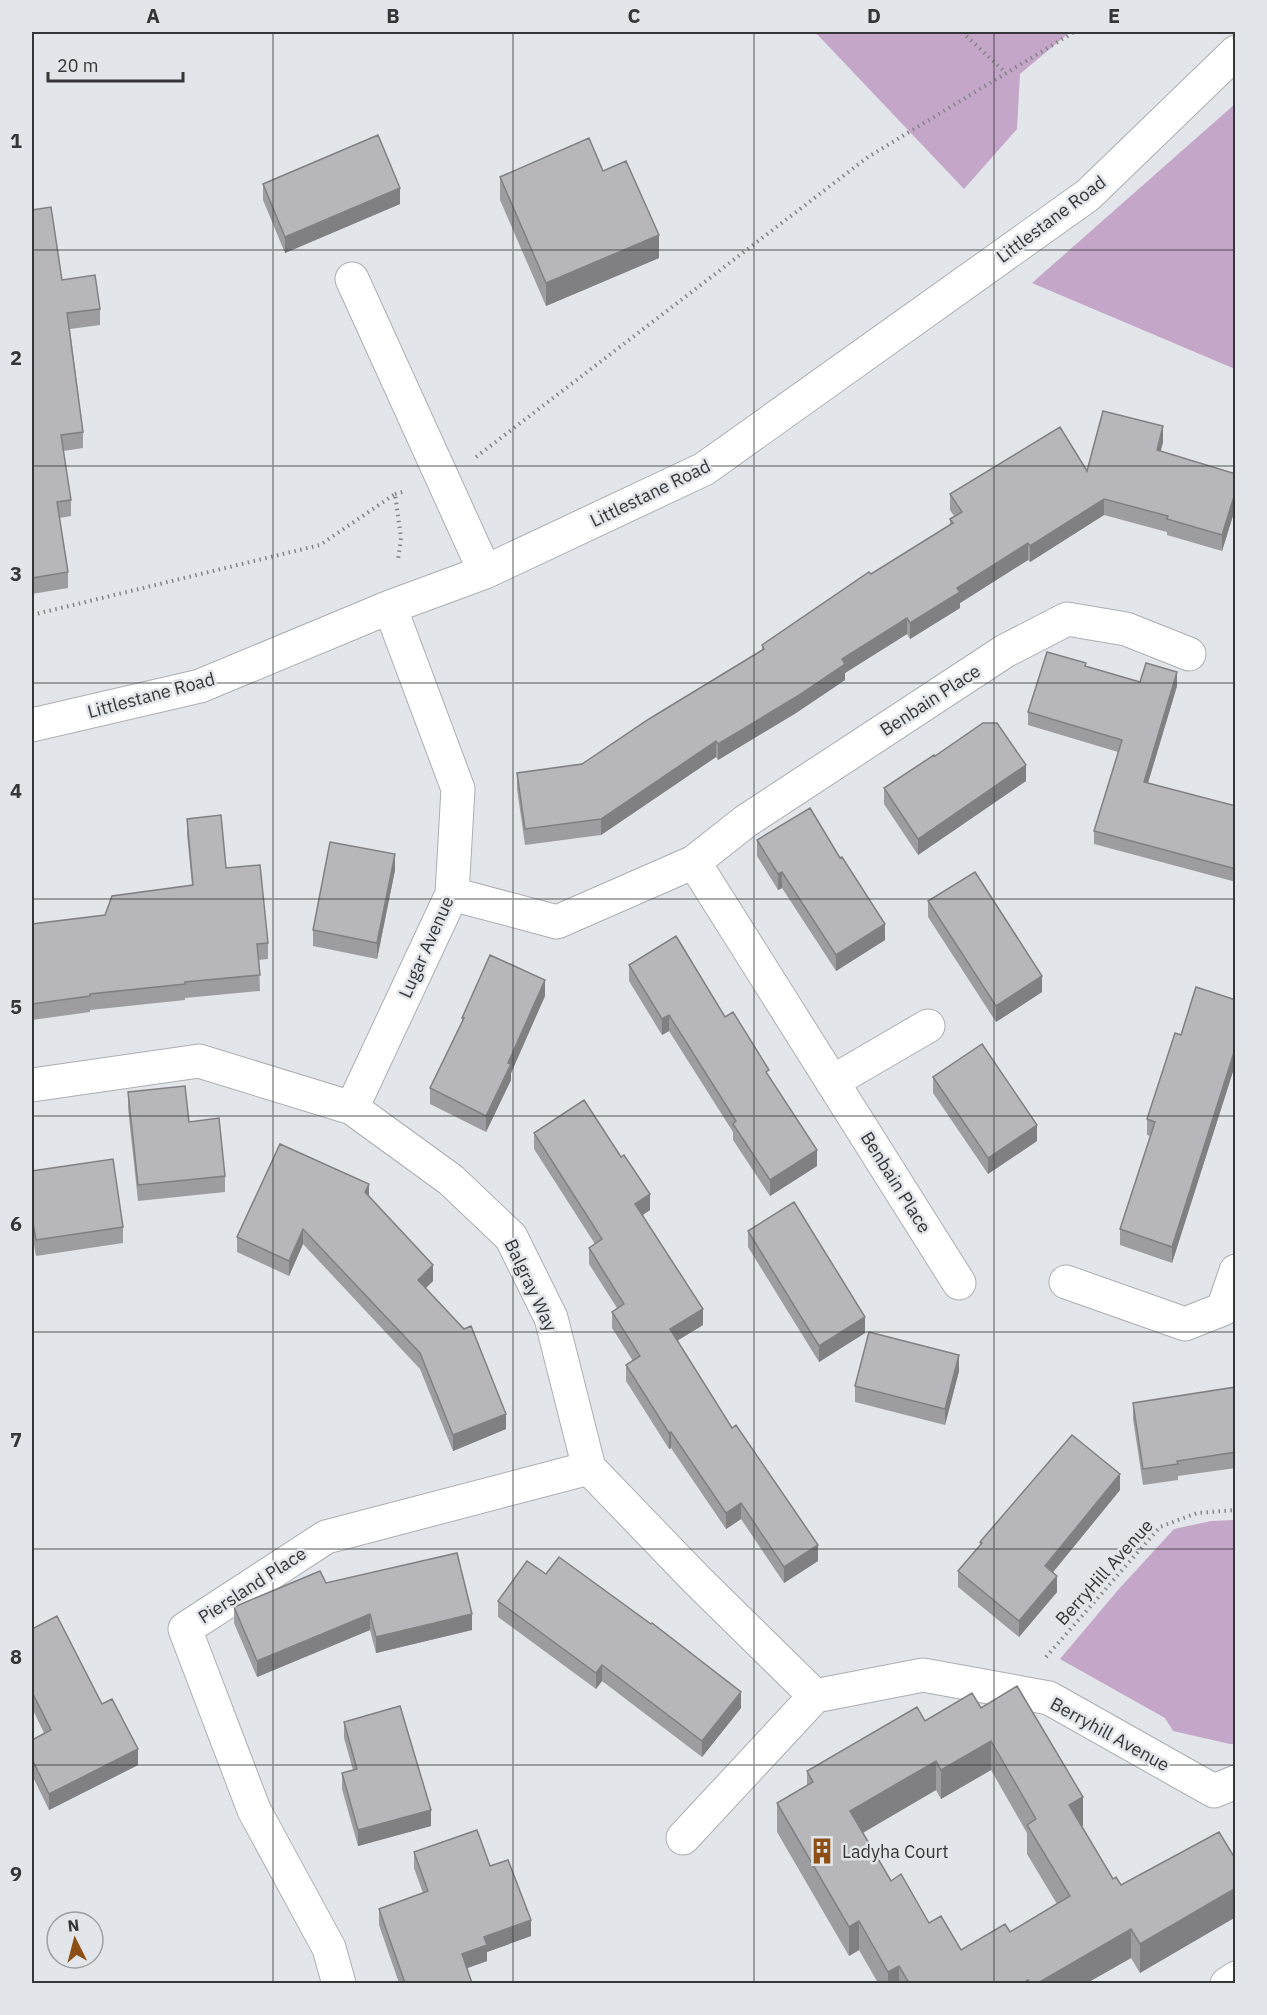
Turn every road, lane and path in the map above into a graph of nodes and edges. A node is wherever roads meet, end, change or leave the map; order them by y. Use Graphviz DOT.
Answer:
graph roads {
  1 [pos="962,32"];
  2 [pos="1074,32"];
  3 [pos="1236,52"];
  4 [pos="1006,73"];
  5 [pos="352,279"];
  6 [pos="444,482"];
  7 [pos="395,494"];
  8 [pos="485,572"];
  9 [pos="390,607"];
  10 [pos="32,615"];
  11 [pos="1189,654"];
  12 [pos="32,725"];
  13 [pos="693,862"];
  14 [pos="452,894"];
  15 [pos="928,1026"];
  16 [pos="832,1082"];
  17 [pos="32,1085"];
  18 [pos="352,1108"];
  19 [pos="1236,1271"];
  20 [pos="1066,1282"];
  21 [pos="959,1283"];
  22 [pos="589,1468"];
  23 [pos="1236,1510"];
  24 [pos="1015,1692"];
  25 [pos="815,1696"];
  26 [pos="1236,1782"];
  27 [pos="683,1838"];
  28 [pos="1236,1978"];
  29 [pos="339,1983"];
  30 [pos="1227,1983"];
  1 -- 4 [label="path"];
  2 -- 4 [label="path"];
  3 -- 8 [label="street, Littlestane Road"];
  4 -- 6 [label="path"];
  5 -- 6 [label="street"];
  6 -- 7 [label="path"];
  6 -- 8 [label="street"];
  7 -- 9 [label="path"];
  7 -- 10 [label="path"];
  8 -- 9 [label="street, Littlestane Road"];
  9 -- 12 [label="street, Littlestane Road"];
  9 -- 14 [label="street, Lugar Avenue"];
  11 -- 13 [label="street, Benbain Place"];
  13 -- 14 [label="street, Benbain Place"];
  13 -- 16 [label="street, Benbain Place"];
  14 -- 18 [label="street, Lugar Avenue"];
  15 -- 16 [label="street"];
  16 -- 21 [label="street, Benbain Place"];
  17 -- 18 [label="street, Balgray Way"];
  18 -- 22 [label="street, Balgray Way"];
  19 -- 20 [label="street"];
  22 -- 25 [label="street, Balgray Way"];
  22 -- 29 [label="street, Piersland Place"];
  23 -- 24 [label="path, BerryHill Avenue"];
  24 -- 25 [label="street, Berryhill Avenue"];
  24 -- 26 [label="street, Berryhill Avenue"];
  25 -- 27 [label="street"];
  28 -- 30 [label="street"];
}
